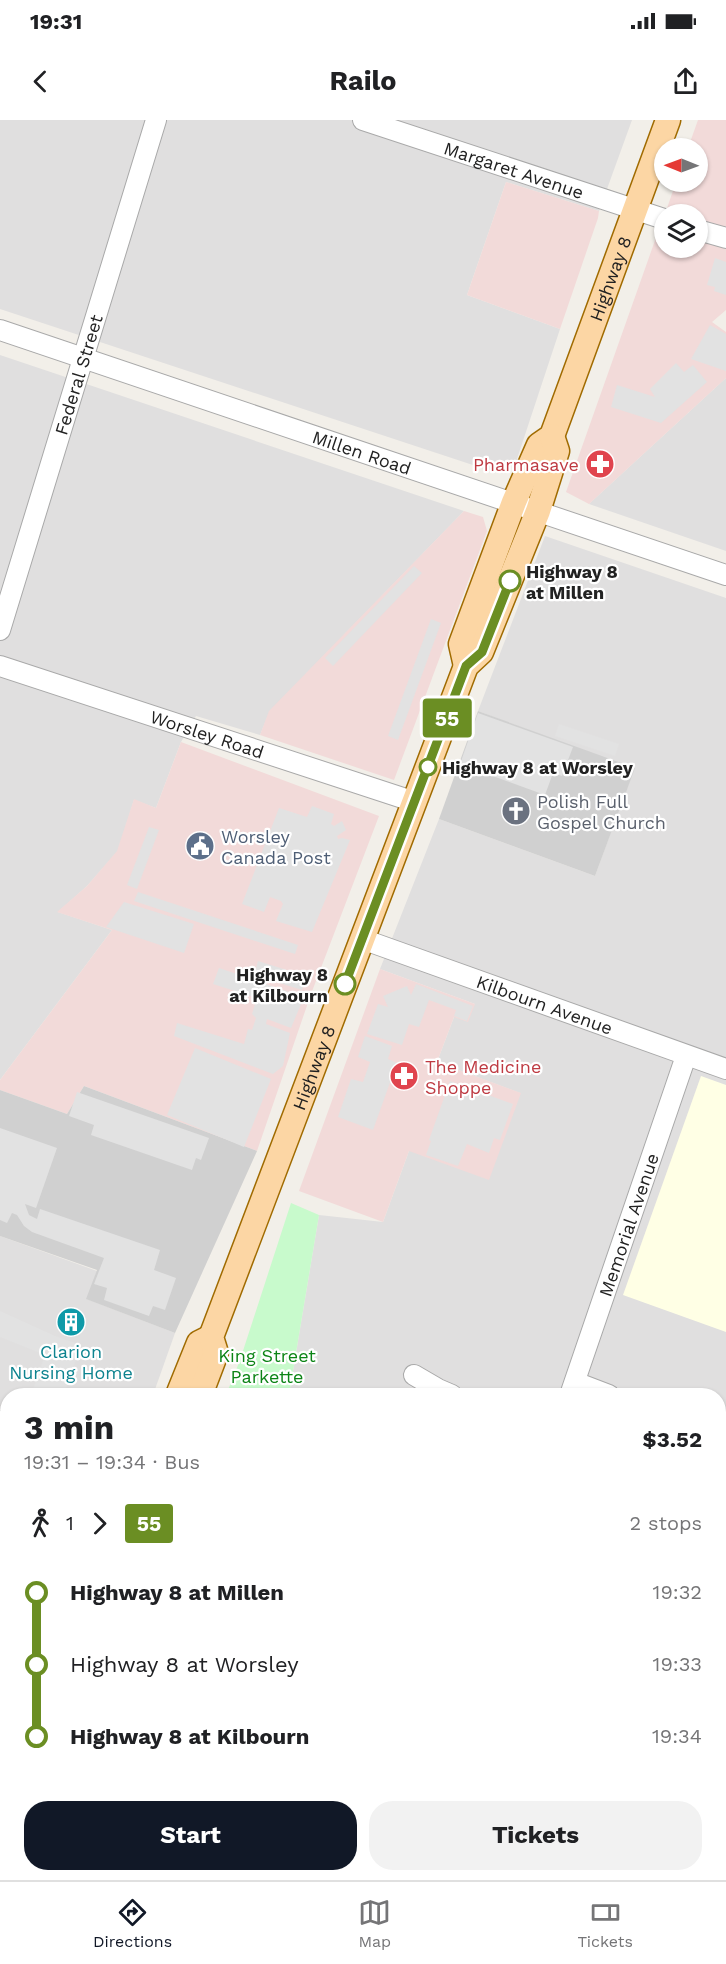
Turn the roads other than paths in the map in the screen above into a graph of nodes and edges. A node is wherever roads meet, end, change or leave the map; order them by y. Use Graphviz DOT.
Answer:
graph roads {
  1 [pos="156,120"];
  2 [pos="363,120"];
  3 [pos="668,120"];
  4 [pos="635,210"];
  5 [pos="654,216"];
  6 [pos="708,233"];
  7 [pos="726,238"];
  8 [pos="0,330"];
  9 [pos="83,358"];
  10 [pos="552,436"];
  11 [pos="514,502"];
  12 [pos="538,511"];
  13 [pos="726,575"];
  14 [pos="0,630"];
  15 [pos="0,666"];
  16 [pos="466,666"];
  17 [pos="415,802"];
  18 [pos="362,939"];
  19 [pos="686,1056"];
  20 [pos="726,1069"];
  21 [pos="211,1336"];
  22 [pos="414,1376"];
  23 [pos="181,1388"];
  24 [pos="203,1388"];
  25 [pos="436,1388"];
  26 [pos="573,1388"];
  1 -- 9 [label="street, Federal Street"];
  2 -- 4 [label="street, Margaret Avenue"];
  3 -- 4 [label="main road, Highway 8"];
  4 -- 5 [label="street, Margaret Avenue"];
  4 -- 10 [label="main road, Highway 8"];
  6 -- 7 [label="street"];
  8 -- 9 [label="street, Millen Road"];
  9 -- 11 [label="street, Millen Road"];
  9 -- 14 [label="street, Federal Street"];
  10 -- 11 [label="main road, Highway 8"];
  10 -- 12 [label="main road, Highway 8"];
  11 -- 12 [label="street, Millen Road"];
  11 -- 16 [label="main road, Highway 8"];
  12 -- 13 [label="street, Millen Road"];
  12 -- 16 [label="main road, Highway 8"];
  15 -- 17 [label="street, Worsley Road"];
  16 -- 17 [label="main road, Highway 8"];
  17 -- 18 [label="main road, Highway 8"];
  18 -- 19 [label="street, Kilbourn Avenue"];
  18 -- 21 [label="main road, Highway 8"];
  19 -- 20 [label="street, Kilbourn Avenue"];
  19 -- 26 [label="street, Memorial Avenue"];
  21 -- 23 [label="main road, Highway 8"];
  21 -- 24 [label="main road, Highway 8"];
  22 -- 25 [label="street"];
}
